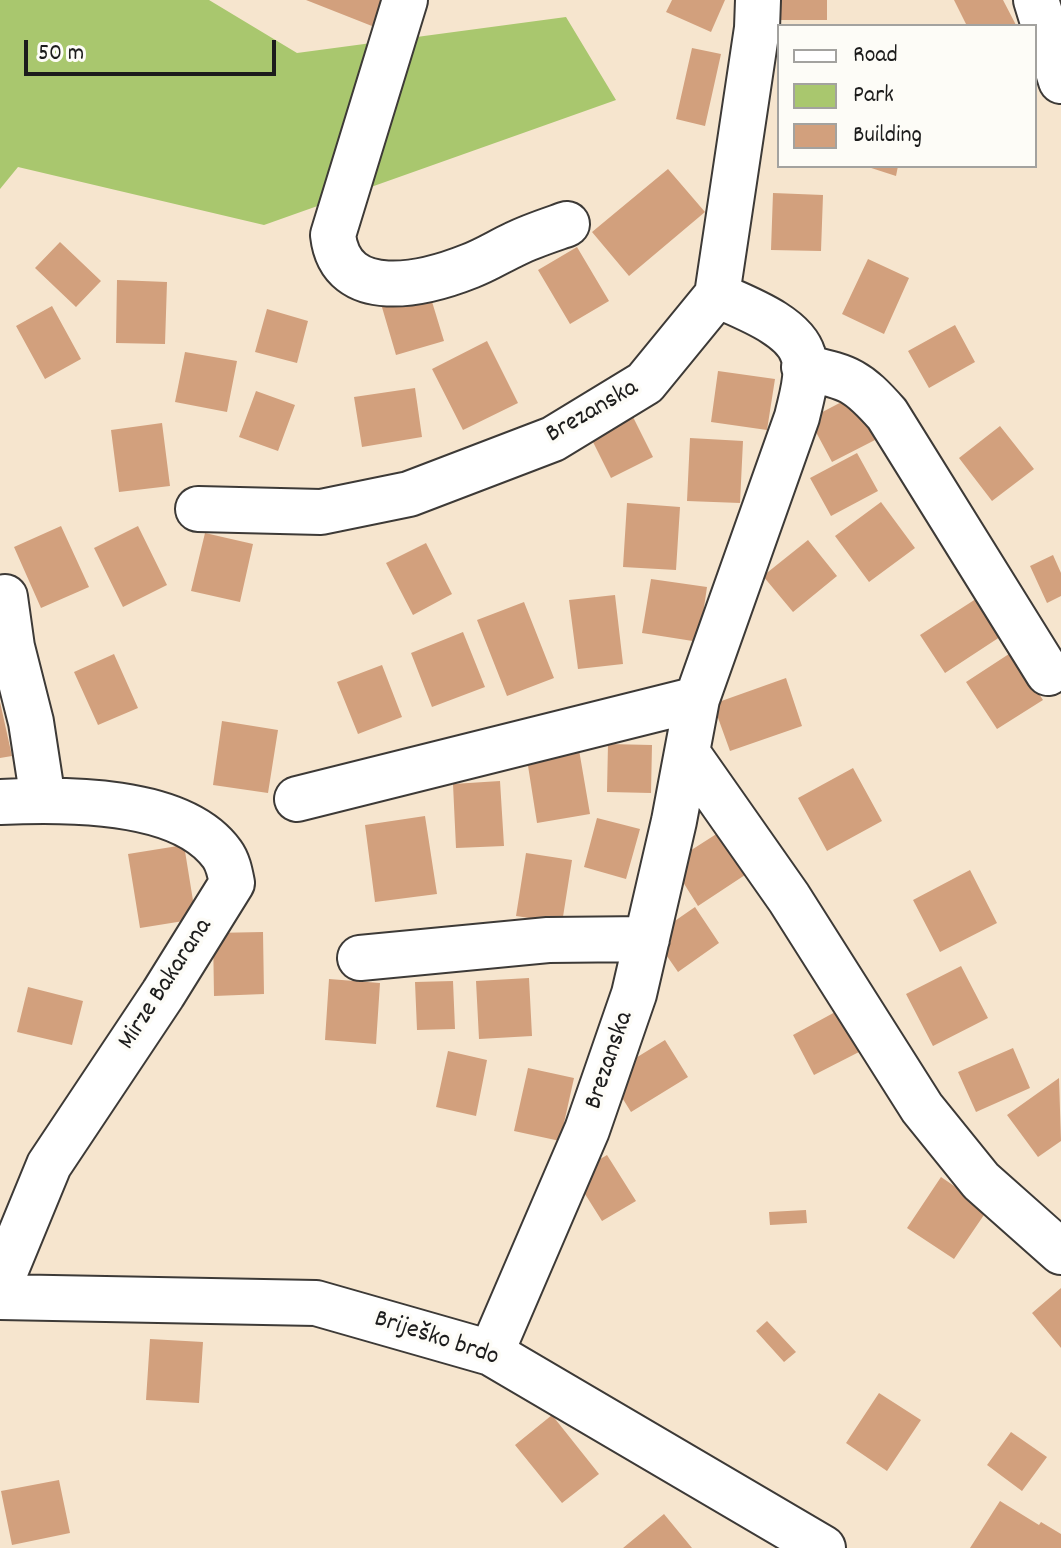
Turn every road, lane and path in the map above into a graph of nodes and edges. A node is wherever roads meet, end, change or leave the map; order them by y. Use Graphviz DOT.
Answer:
graph roads {
  1 [pos="405,0"];
  2 [pos="758,0"];
  3 [pos="1036,0"];
  4 [pos="1061,81"];
  5 [pos="567,224"];
  6 [pos="717,295"];
  7 [pos="804,367"];
  8 [pos="198,509"];
  9 [pos="5,597"];
  10 [pos="1048,673"];
  11 [pos="697,699"];
  12 [pos="688,754"];
  13 [pos="297,799"];
  14 [pos="43,800"];
  15 [pos="0,802"];
  16 [pos="647,939"];
  17 [pos="360,958"];
  18 [pos="1061,1252"];
  19 [pos="0,1284"];
  20 [pos="0,1297"];
  21 [pos="491,1353"];
  22 [pos="823,1548"];
  1 -- 5 [label="street"];
  2 -- 6 [label="street"];
  3 -- 4 [label="street"];
  6 -- 7 [label="street"];
  6 -- 8 [label="street, Brezanska"];
  7 -- 10 [label="street"];
  7 -- 11 [label="street, Brezanska"];
  9 -- 14 [label="street"];
  11 -- 12 [label="street, Brezanska"];
  11 -- 13 [label="street"];
  12 -- 16 [label="street, Brezanska"];
  12 -- 18 [label="street"];
  14 -- 15 [label="street, Mirze Bakarana"];
  14 -- 19 [label="street, Mirze Bakarana"];
  16 -- 17 [label="street"];
  16 -- 21 [label="street, Brezanska"];
  20 -- 21 [label="street, Briješko brdo"];
  21 -- 22 [label="street, Briješko brdo"];
}
